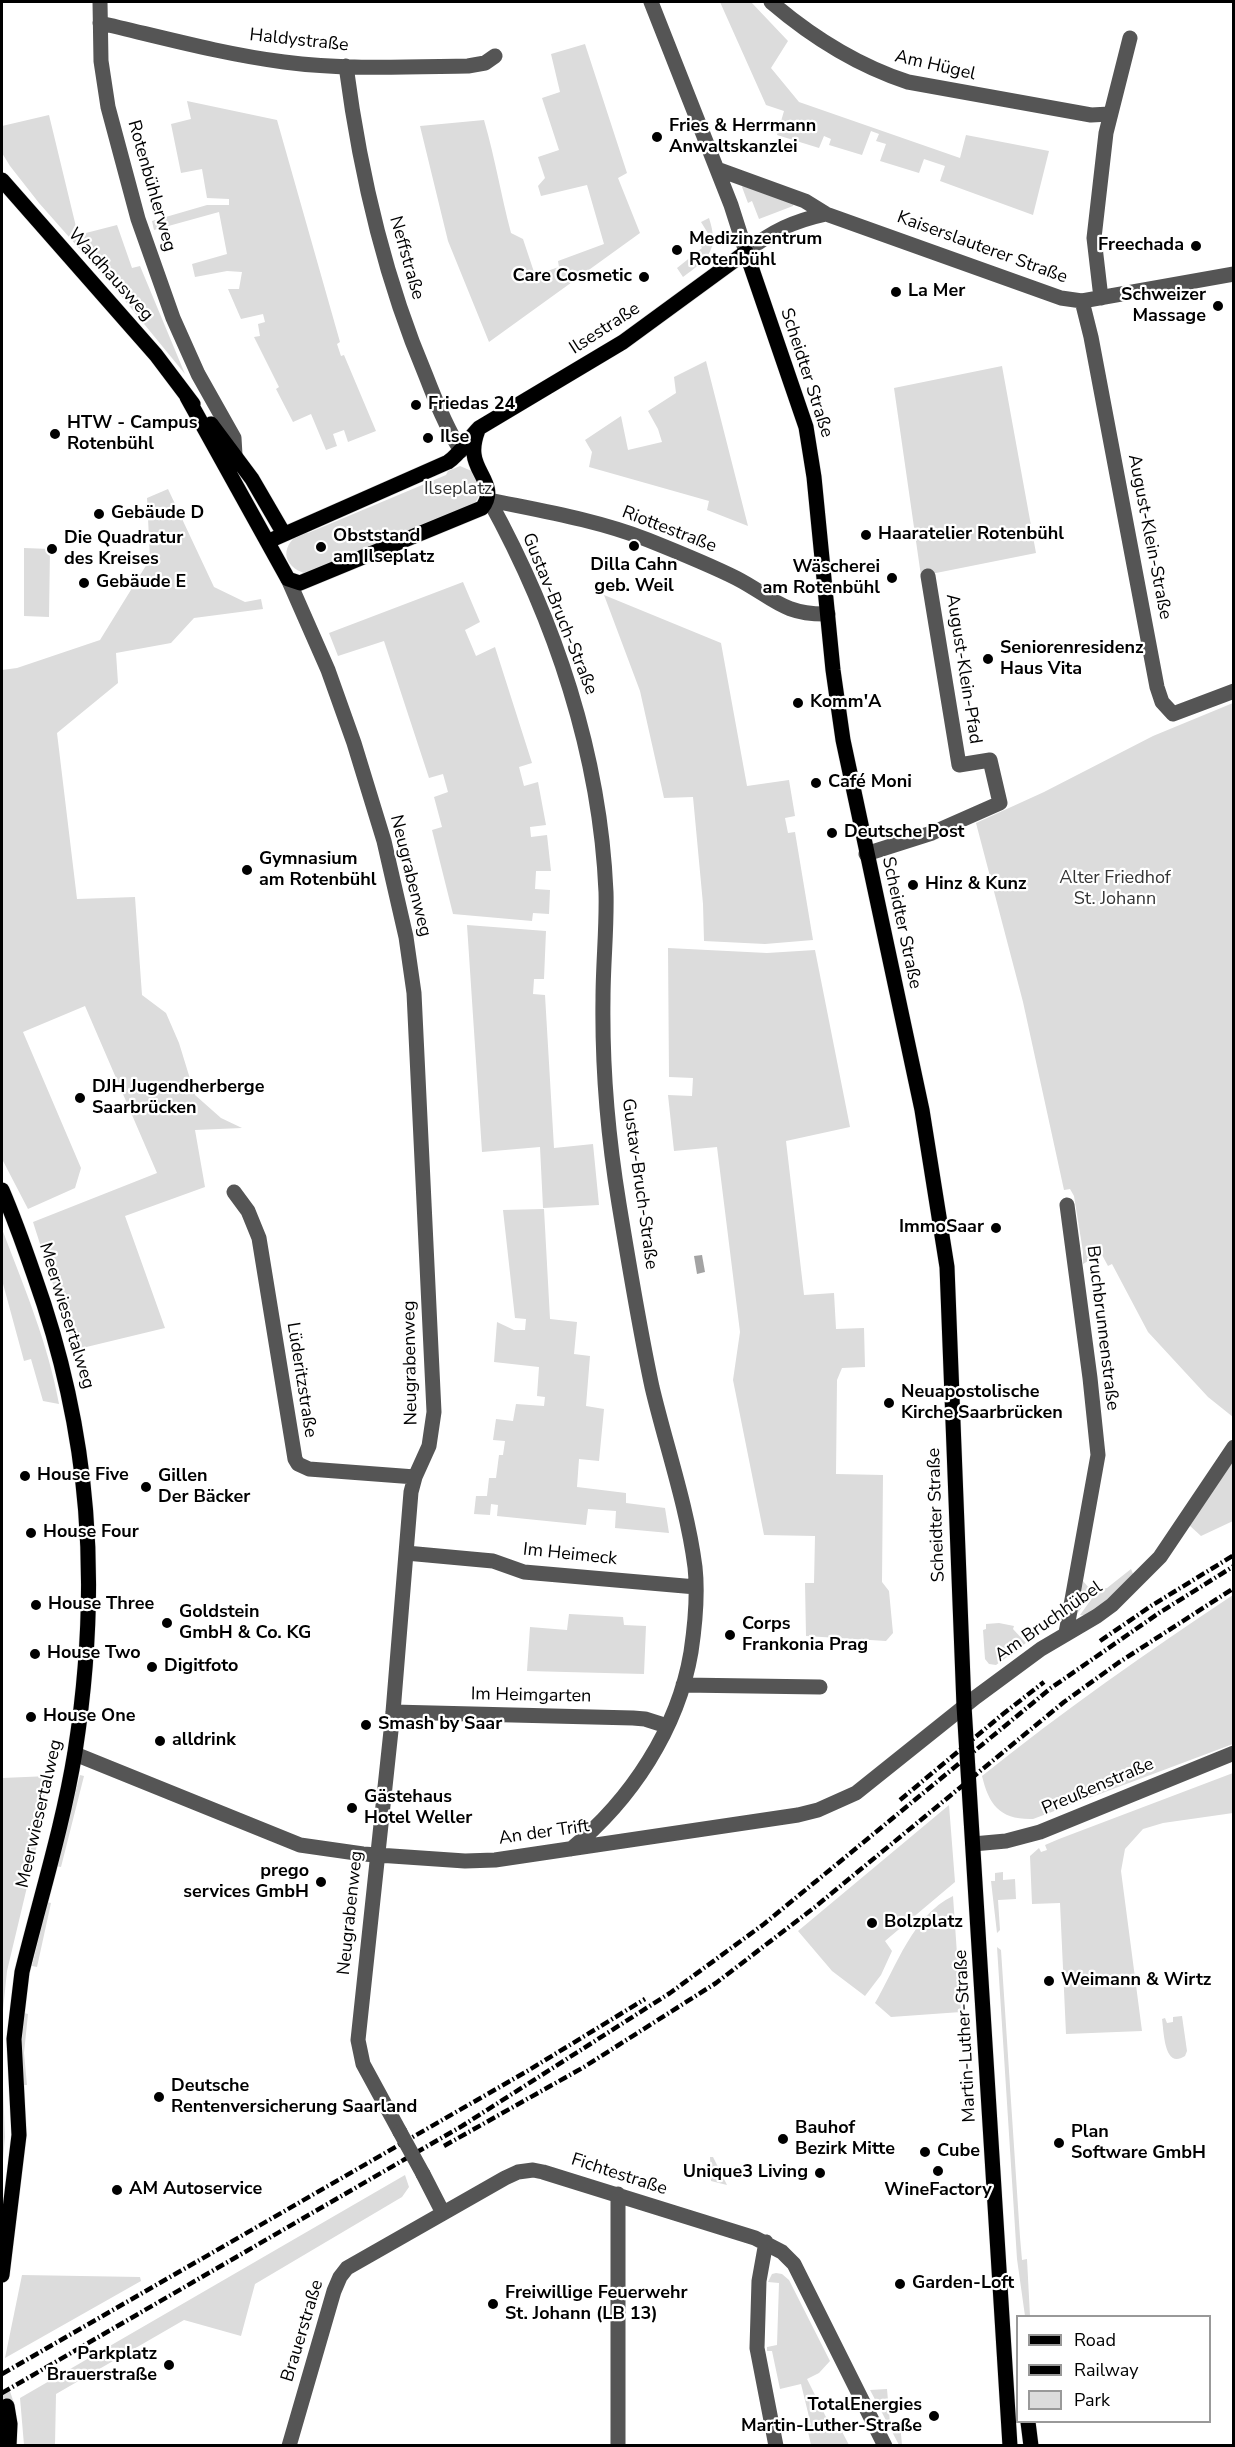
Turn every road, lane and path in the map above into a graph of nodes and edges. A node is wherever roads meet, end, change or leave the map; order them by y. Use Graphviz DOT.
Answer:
graph roads {
  1 [pos="100,2"];
  2 [pos="651,2"];
  3 [pos="771,2"];
  4 [pos="100,22"];
  5 [pos="1130,38"];
  6 [pos="495,56"];
  7 [pos="346,66"];
  8 [pos="1110,114"];
  9 [pos="717,169"];
  10 [pos="2,180"];
  11 [pos="826,214"];
  12 [pos="746,252"];
  13 [pos="1233,274"];
  14 [pos="1101,298"];
  15 [pos="1082,301"];
  16 [pos="198,374"];
  17 [pos="187,397"];
  18 [pos="467,454"];
  19 [pos="235,455"];
  20 [pos="489,500"];
  21 [pos="284,534"];
  22 [pos="269,541"];
  23 [pos="928,576"];
  24 [pos="288,579"];
  25 [pos="828,614"];
  26 [pos="1233,691"];
  27 [pos="866,854"];
  28 [pos="2,1190"];
  29 [pos="234,1192"];
  30 [pos="1067,1205"];
  31 [pos="1233,1447"];
  32 [pos="415,1477"];
  33 [pos="406,1553"];
  34 [pos="696,1587"];
  35 [pos="1066,1633"];
  36 [pos="683,1685"];
  37 [pos="820,1688"];
  38 [pos="964,1706"];
  39 [pos="393,1712"];
  40 [pos="667,1726"];
  41 [pos="1233,1753"];
  42 [pos="75,1754"];
  43 [pos="974,1844"];
  44 [pos="571,1849"];
  45 [pos="377,1855"];
  46 [pos="618,2194"];
  47 [pos="444,2213"];
  48 [pos="766,2242"];
  49 [pos="2,2275"];
  50 [pos="1003,2333"];
  51 [pos="1016,2353"];
  52 [pos="7,2406"];
  53 [pos="1028,2423"];
  54 [pos="9,2445"];
  55 [pos="290,2445"];
  56 [pos="618,2445"];
  57 [pos="776,2445"];
  58 [pos="885,2445"];
  59 [pos="1010,2445"];
  60 [pos="1031,2445"];
  1 -- 4 [label="street, Rotenbühlerweg"];
  2 -- 9 [label="street, Scheidter Straße"];
  3 -- 8 [label="street, Am Hügel"];
  4 -- 7 [label="street, Haldystraße"];
  4 -- 16 [label="street, Rotenbühlerweg"];
  5 -- 8 [label="street"];
  6 -- 7 [label="street, Haldystraße"];
  7 -- 18 [label="street, Neffstraße"];
  8 -- 14 [label="street"];
  9 -- 11 [label="street, Kaiserslauterer Straße"];
  9 -- 12 [label="street, Scheidter Straße"];
  10 -- 17 [label="main road, Waldhausweg"];
  11 -- 12 [label="street"];
  11 -- 15 [label="street, Kaiserslauterer Straße"];
  12 -- 18 [label="main road, Ilsestraße"];
  12 -- 25 [label="main road, Scheidter Straße"];
  13 -- 14 [label="street, Kaiserslauterer Straße"];
  14 -- 15 [label="street, Kaiserslauterer Straße"];
  15 -- 26 [label="street, August-Klein-Straße"];
  16 -- 17 [label="street"];
  16 -- 19 [label="street, Rotenbühlerweg"];
  17 -- 19 [label="main road"];
  17 -- 22 [label="main road"];
  18 -- 20 [label="main road"];
  18 -- 21 [label="main road"];
  19 -- 21 [label="main road"];
  20 -- 24 [label="main road"];
  20 -- 25 [label="street, Riottestraße"];
  20 -- 34 [label="street, Gustav-Bruch-Straße"];
  21 -- 22 [label="main road"];
  22 -- 24 [label="main road"];
  23 -- 27 [label="street, August-Klein-Pfad"];
  24 -- 32 [label="street, Neugrabenweg"];
  25 -- 27 [label="main road, Scheidter Straße"];
  27 -- 38 [label="main road, Scheidter Straße"];
  28 -- 42 [label="main road, Meerwiesertalweg"];
  29 -- 32 [label="street, Lüderitzstraße"];
  30 -- 35 [label="street, Bruchbrunnenstraße"];
  31 -- 35 [label="street, Am Bruchhübel"];
  32 -- 33 [label="street, Neugrabenweg"];
  33 -- 34 [label="street, Im Heimeck"];
  33 -- 39 [label="street, Neugrabenweg"];
  34 -- 36 [label="street, Gustav-Bruch-Straße"];
  35 -- 38 [label="street, Am Bruchhübel"];
  36 -- 37 [label="street"];
  36 -- 40 [label="street, Gustav-Bruch-Straße"];
  38 -- 43 [label="main road, Scheidter Straße"];
  38 -- 44 [label="street, An der Trift"];
  39 -- 40 [label="street, Im Heimgarten"];
  39 -- 45 [label="street, Neugrabenweg"];
  40 -- 44 [label="street, Gustav-Bruch-Straße"];
  41 -- 43 [label="street, Preußenstraße"];
  42 -- 45 [label="street, An der Trift"];
  42 -- 49 [label="main road, Meerwiesertalweg"];
  43 -- 50 [label="main road, Martin-Luther-Straße"];
  44 -- 45 [label="street, An der Trift"];
  45 -- 47 [label="street, Neugrabenweg, bridge"];
  46 -- 47 [label="street, Fichtestraße"];
  46 -- 48 [label="street, Fichtestraße"];
  46 -- 56 [label="street"];
  47 -- 55 [label="street, Brauerstraße"];
  48 -- 57 [label="street"];
  48 -- 58 [label="street, Fichtestraße"];
  50 -- 51 [label="main road, Martin-Luther-Straße"];
  50 -- 59 [label="main road, Martin-Luther-Straße"];
  52 -- 54 [label="main road"];
  53 -- 60 [label="main road"];
}
